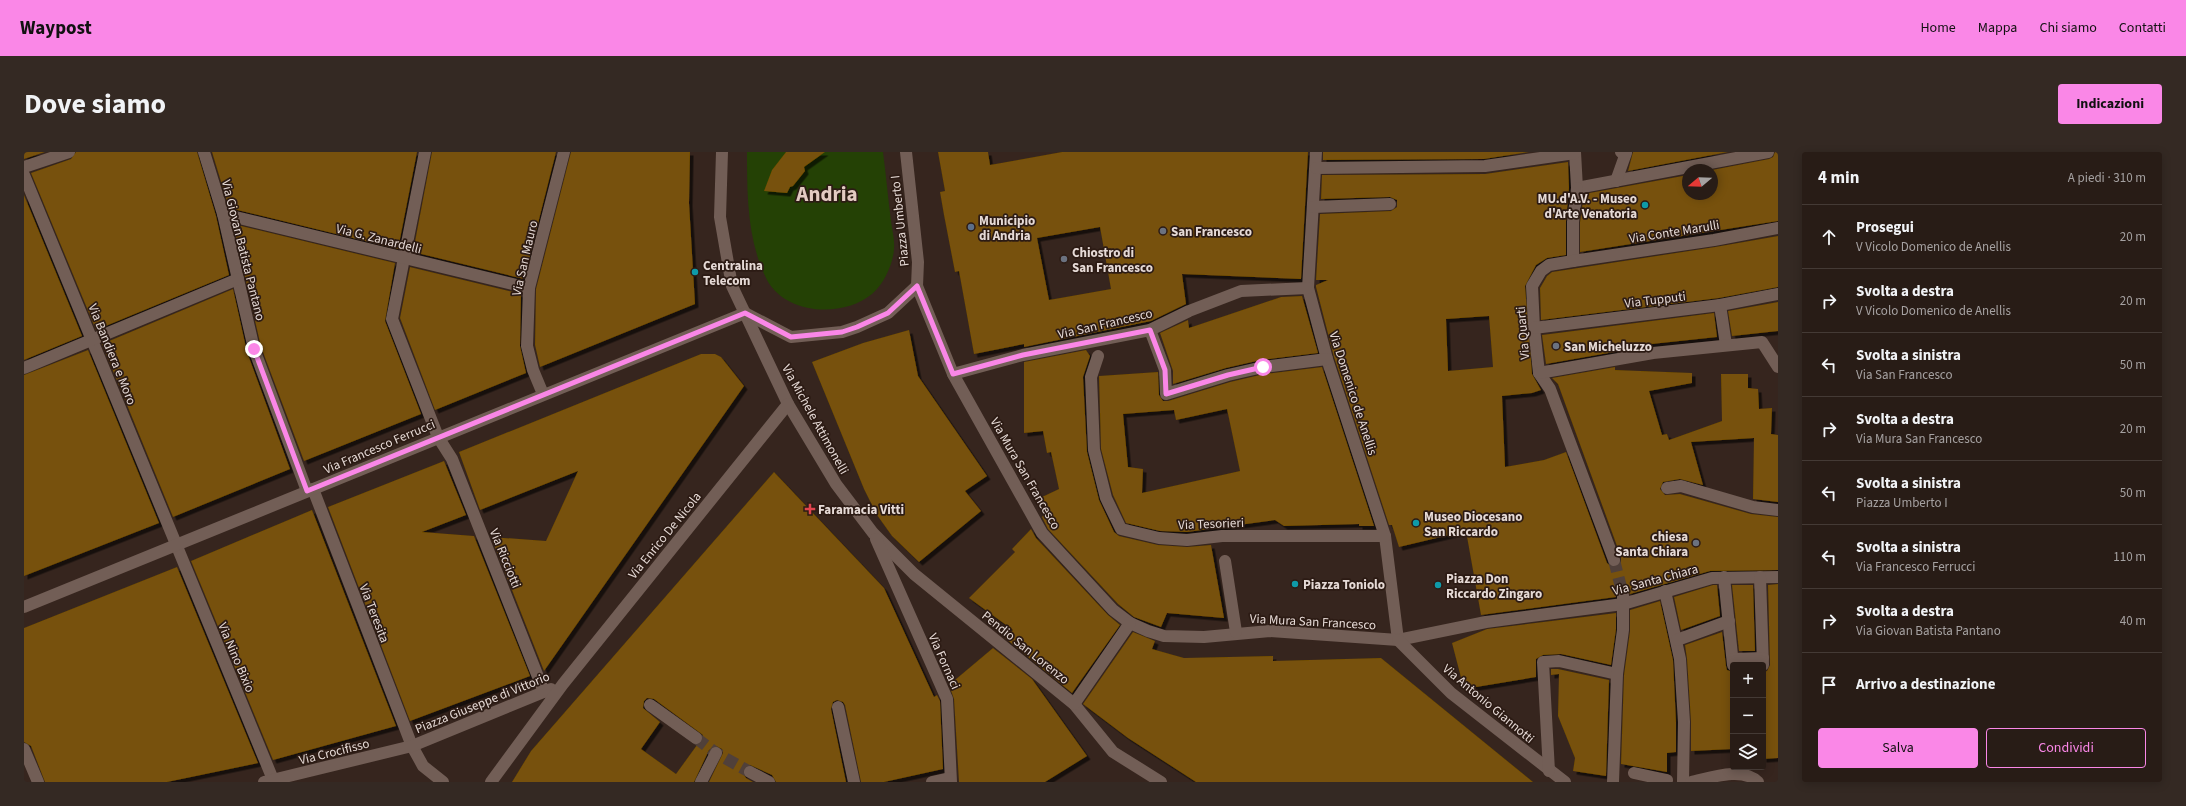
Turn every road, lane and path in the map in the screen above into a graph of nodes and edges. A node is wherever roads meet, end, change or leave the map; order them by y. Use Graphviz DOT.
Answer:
graph roads {
  1 [pos="69,152"];
  2 [pos="204,152"];
  3 [pos="425,152"];
  4 [pos="564,152"];
  5 [pos="722,152"];
  6 [pos="906,152"];
  7 [pos="1316,152"];
  8 [pos="1624,152"];
  9 [pos="1768,152"];
  10 [pos="1575,153"];
  11 [pos="24,167"];
  12 [pos="1316,168"];
  13 [pos="24,175"];
  14 [pos="1616,181"];
  15 [pos="1577,188"];
  16 [pos="1390,204"];
  17 [pos="1313,207"];
  18 [pos="223,214"];
  19 [pos="1778,228"];
  20 [pos="403,258"];
  21 [pos="1573,261"];
  22 [pos="238,279"];
  23 [pos="917,286"];
  24 [pos="529,288"];
  25 [pos="1308,288"];
  26 [pos="1778,294"];
  27 [pos="1720,305"];
  28 [pos="745,313"];
  29 [pos="1534,328"];
  30 [pos="1150,330"];
  31 [pos="92,340"];
  32 [pos="1726,345"];
  33 [pos="1098,356"];
  34 [pos="1327,359"];
  35 [pos="1778,367"];
  36 [pos="24,368"];
  37 [pos="1539,373"];
  38 [pos="953,374"];
  39 [pos="543,394"];
  40 [pos="788,404"];
  41 [pos="438,437"];
  42 [pos="1667,488"];
  43 [pos="310,490"];
  44 [pos="1778,510"];
  45 [pos="873,533"];
  46 [pos="1386,536"];
  47 [pos="176,544"];
  48 [pos="1614,560"];
  49 [pos="1225,561"];
  50 [pos="1724,577"];
  51 [pos="1760,577"];
  52 [pos="1778,577"];
  53 [pos="1665,591"];
  54 [pos="1623,599"];
  55 [pos="24,606"];
  56 [pos="1730,621"];
  57 [pos="1130,624"];
  58 [pos="1236,632"];
  59 [pos="1398,640"];
  60 [pos="1677,640"];
  61 [pos="1733,662"];
  62 [pos="1763,662"];
  63 [pos="1617,674"];
  64 [pos="563,684"];
  65 [pos="544,692"];
  66 [pos="1074,704"];
  67 [pos="650,705"];
  68 [pos="838,707"];
  69 [pos="696,738"];
  70 [pos="412,746"];
  71 [pos="24,749"];
  72 [pos="716,753"];
  73 [pos="1738,770"];
  74 [pos="1549,771"];
  75 [pos="750,772"];
  76 [pos="1634,773"];
  77 [pos="1756,776"];
  78 [pos="950,780"];
  79 [pos="1667,780"];
  80 [pos="270,781"];
  81 [pos="38,782"];
  82 [pos="443,782"];
  83 [pos="491,782"];
  84 [pos="701,782"];
  85 [pos="768,782"];
  86 [pos="854,782"];
  87 [pos="932,782"];
  88 [pos="1161,782"];
  89 [pos="1565,782"];
  90 [pos="1614,782"];
  91 [pos="1683,782"];
  92 [pos="1691,782"];
  1 -- 11 [label="street"];
  2 -- 18 [label="street, Via Giovan Batista Pantano"];
  3 -- 20 [label="street, Via Ricciotti"];
  4 -- 24 [label="street, Via San Mauro"];
  5 -- 28 [label="street, Via Michele Attimonelli"];
  6 -- 23 [label="street, Piazza Umberto I"];
  7 -- 12 [label="street, Via Domenico de Anellis"];
  8 -- 14 [label="street"];
  9 -- 14 [label="street"];
  10 -- 12 [label="street"];
  10 -- 15 [label="street"];
  12 -- 17 [label="street, Via Domenico de Anellis"];
  13 -- 31 [label="street, Via Bandiera e Moro"];
  14 -- 15 [label="street"];
  15 -- 21 [label="street"];
  16 -- 17 [label="street"];
  17 -- 25 [label="street, Via Domenico de Anellis"];
  18 -- 20 [label="street, Via G. Zanardelli"];
  18 -- 22 [label="street, Via Giovan Batista Pantano"];
  19 -- 21 [label="street, Via Conte Marulli"];
  20 -- 24 [label="street, Via G. Zanardelli"];
  20 -- 41 [label="street, Via Ricciotti"];
  21 -- 29 [label="street, Via Quarti"];
  22 -- 31 [label="street"];
  22 -- 43 [label="street, Via Giovan Batista Pantano"];
  23 -- 28 [label="street"];
  23 -- 38 [label="street, Via Mura San Francesco"];
  24 -- 39 [label="street, Via San Mauro"];
  25 -- 30 [label="street, Via San Francesco"];
  25 -- 34 [label="street, Via Domenico de Anellis"];
  26 -- 27 [label="street, Via Tupputi"];
  27 -- 29 [label="street, Via Tupputi"];
  27 -- 32 [label="street"];
  28 -- 39 [label="street, Via Francesco Ferrucci"];
  28 -- 40 [label="street, Via Michele Attimonelli"];
  29 -- 37 [label="street, Via Quarti"];
  30 -- 34 [label="street"];
  30 -- 38 [label="street, Via San Francesco"];
  31 -- 36 [label="street"];
  31 -- 47 [label="street, Via Bandiera e Moro"];
  32 -- 35 [label="street"];
  32 -- 37 [label="street"];
  33 -- 46 [label="street, Via Tesorieri"];
  34 -- 46 [label="street, Via Domenico de Anellis"];
  37 -- 48 [label="street, Via Quarti"];
  38 -- 57 [label="street, Via Mura San Francesco"];
  39 -- 41 [label="street, Via Francesco Ferrucci"];
  40 -- 45 [label="street, Via Michele Attimonelli"];
  40 -- 64 [label="street, Via Enrico De Nicola"];
  41 -- 43 [label="street, Via Francesco Ferrucci"];
  41 -- 65 [label="street, Via Ricciotti"];
  42 -- 44 [label="street"];
  43 -- 47 [label="street, Via Francesco Ferrucci"];
  43 -- 70 [label="street, Via Teresita"];
  45 -- 66 [label="street, Pendio San Lorenzo"];
  45 -- 78 [label="street, Via Fornaci"];
  46 -- 59 [label="street, Via Domenico de Anellis"];
  47 -- 55 [label="street, Via Francesco Ferrucci"];
  47 -- 80 [label="street, Via Nino Bixio"];
  49 -- 58 [label="street"];
  50 -- 51 [label="street, Via Santa Chiara"];
  50 -- 53 [label="street, Via Santa Chiara"];
  50 -- 56 [label="street"];
  51 -- 52 [label="street, Via Santa Chiara"];
  51 -- 62 [label="street"];
  53 -- 54 [label="street, Via Santa Chiara"];
  53 -- 60 [label="street"];
  54 -- 59 [label="street, Via Santa Chiara"];
  54 -- 63 [label="street"];
  56 -- 60 [label="street"];
  56 -- 61 [label="street"];
  57 -- 58 [label="street, Via Mura San Francesco"];
  57 -- 66 [label="street"];
  58 -- 59 [label="street, Via Mura San Francesco"];
  59 -- 74 [label="street, Via Antonio Giannotti"];
  60 -- 91 [label="street"];
  63 -- 74 [label="street"];
  63 -- 90 [label="street"];
  64 -- 65 [label="street, Piazza Giuseppe di Vittorio"];
  64 -- 83 [label="street, Piazza Giuseppe di Vittorio"];
  65 -- 70 [label="street, Piazza Giuseppe di Vittorio"];
  66 -- 88 [label="street, Pendio San Lorenzo"];
  67 -- 69 [label="street"];
  68 -- 86 [label="street"];
  70 -- 80 [label="street, Via Crocifisso"];
  70 -- 82 [label="street, Piazza Giuseppe di Vittorio"];
  71 -- 81 [label="street"];
  72 -- 84 [label="street"];
  73 -- 77 [label="street"];
  73 -- 92 [label="street"];
  74 -- 89 [label="street, Via Antonio Giannotti"];
  75 -- 85 [label="street"];
  76 -- 79 [label="street"];
  78 -- 87 [label="street"];
}
